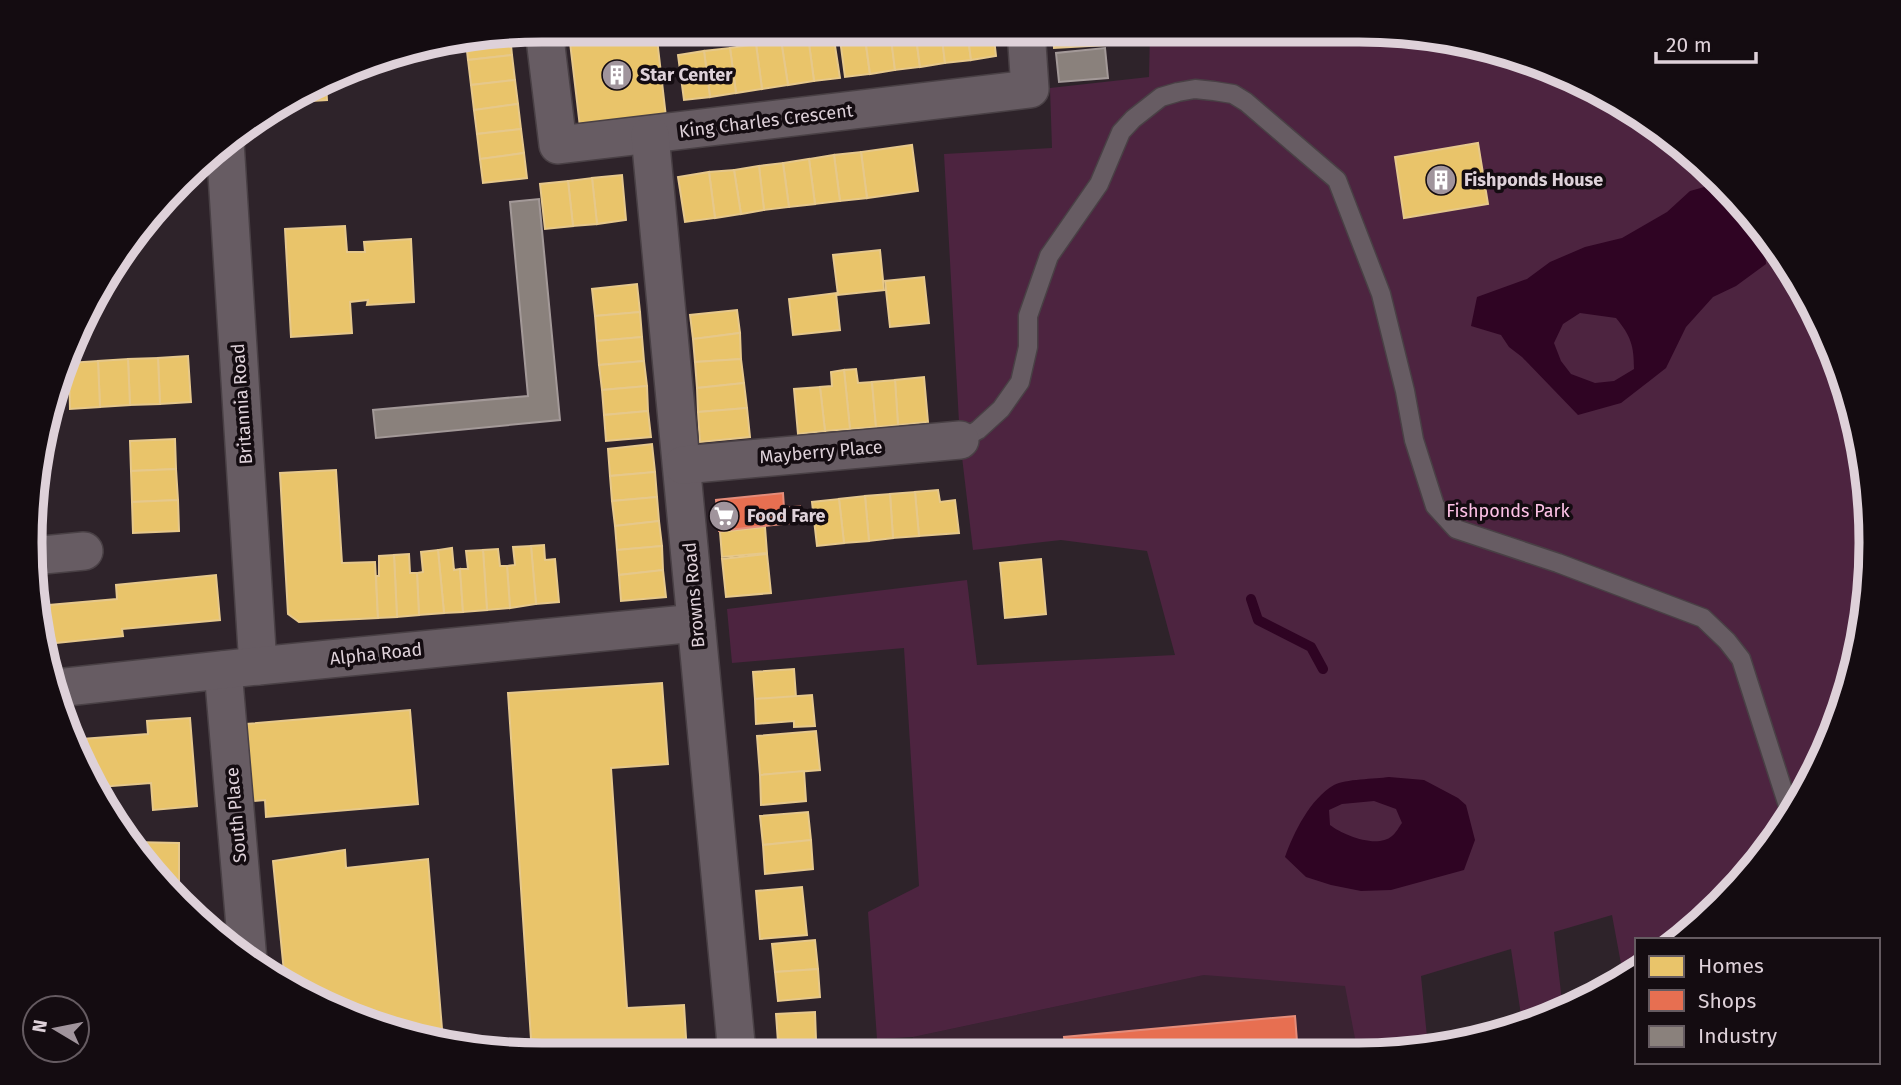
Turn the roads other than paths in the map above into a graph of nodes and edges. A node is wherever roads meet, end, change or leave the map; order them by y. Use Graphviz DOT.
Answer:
graph roads {
  1 [pos="545,42"];
  2 [pos="1027,42"];
  3 [pos="650,135"];
  4 [pos="225,155"];
  5 [pos="960,440"];
  6 [pos="683,465"];
  7 [pos="84,551"];
  8 [pos="42,554"];
  9 [pos="696,623"];
  10 [pos="241,668"];
  11 [pos="64,687"];
  12 [pos="1787,802"];
  13 [pos="247,946"];
  14 [pos="736,1043"];
  1 -- 3 [label="street, King Charles Crescent"];
  2 -- 3 [label="street, King Charles Crescent"];
  3 -- 6 [label="street, Browns Road"];
  4 -- 10 [label="street, Britannia Road"];
  5 -- 6 [label="street, Mayberry Place"];
  5 -- 12 [label="lane"];
  6 -- 9 [label="street, Browns Road"];
  7 -- 8 [label="street"];
  9 -- 10 [label="street, Alpha Road"];
  9 -- 14 [label="street, Browns Road"];
  10 -- 11 [label="street, Alpha Road"];
  10 -- 13 [label="street, South Place"];
}
